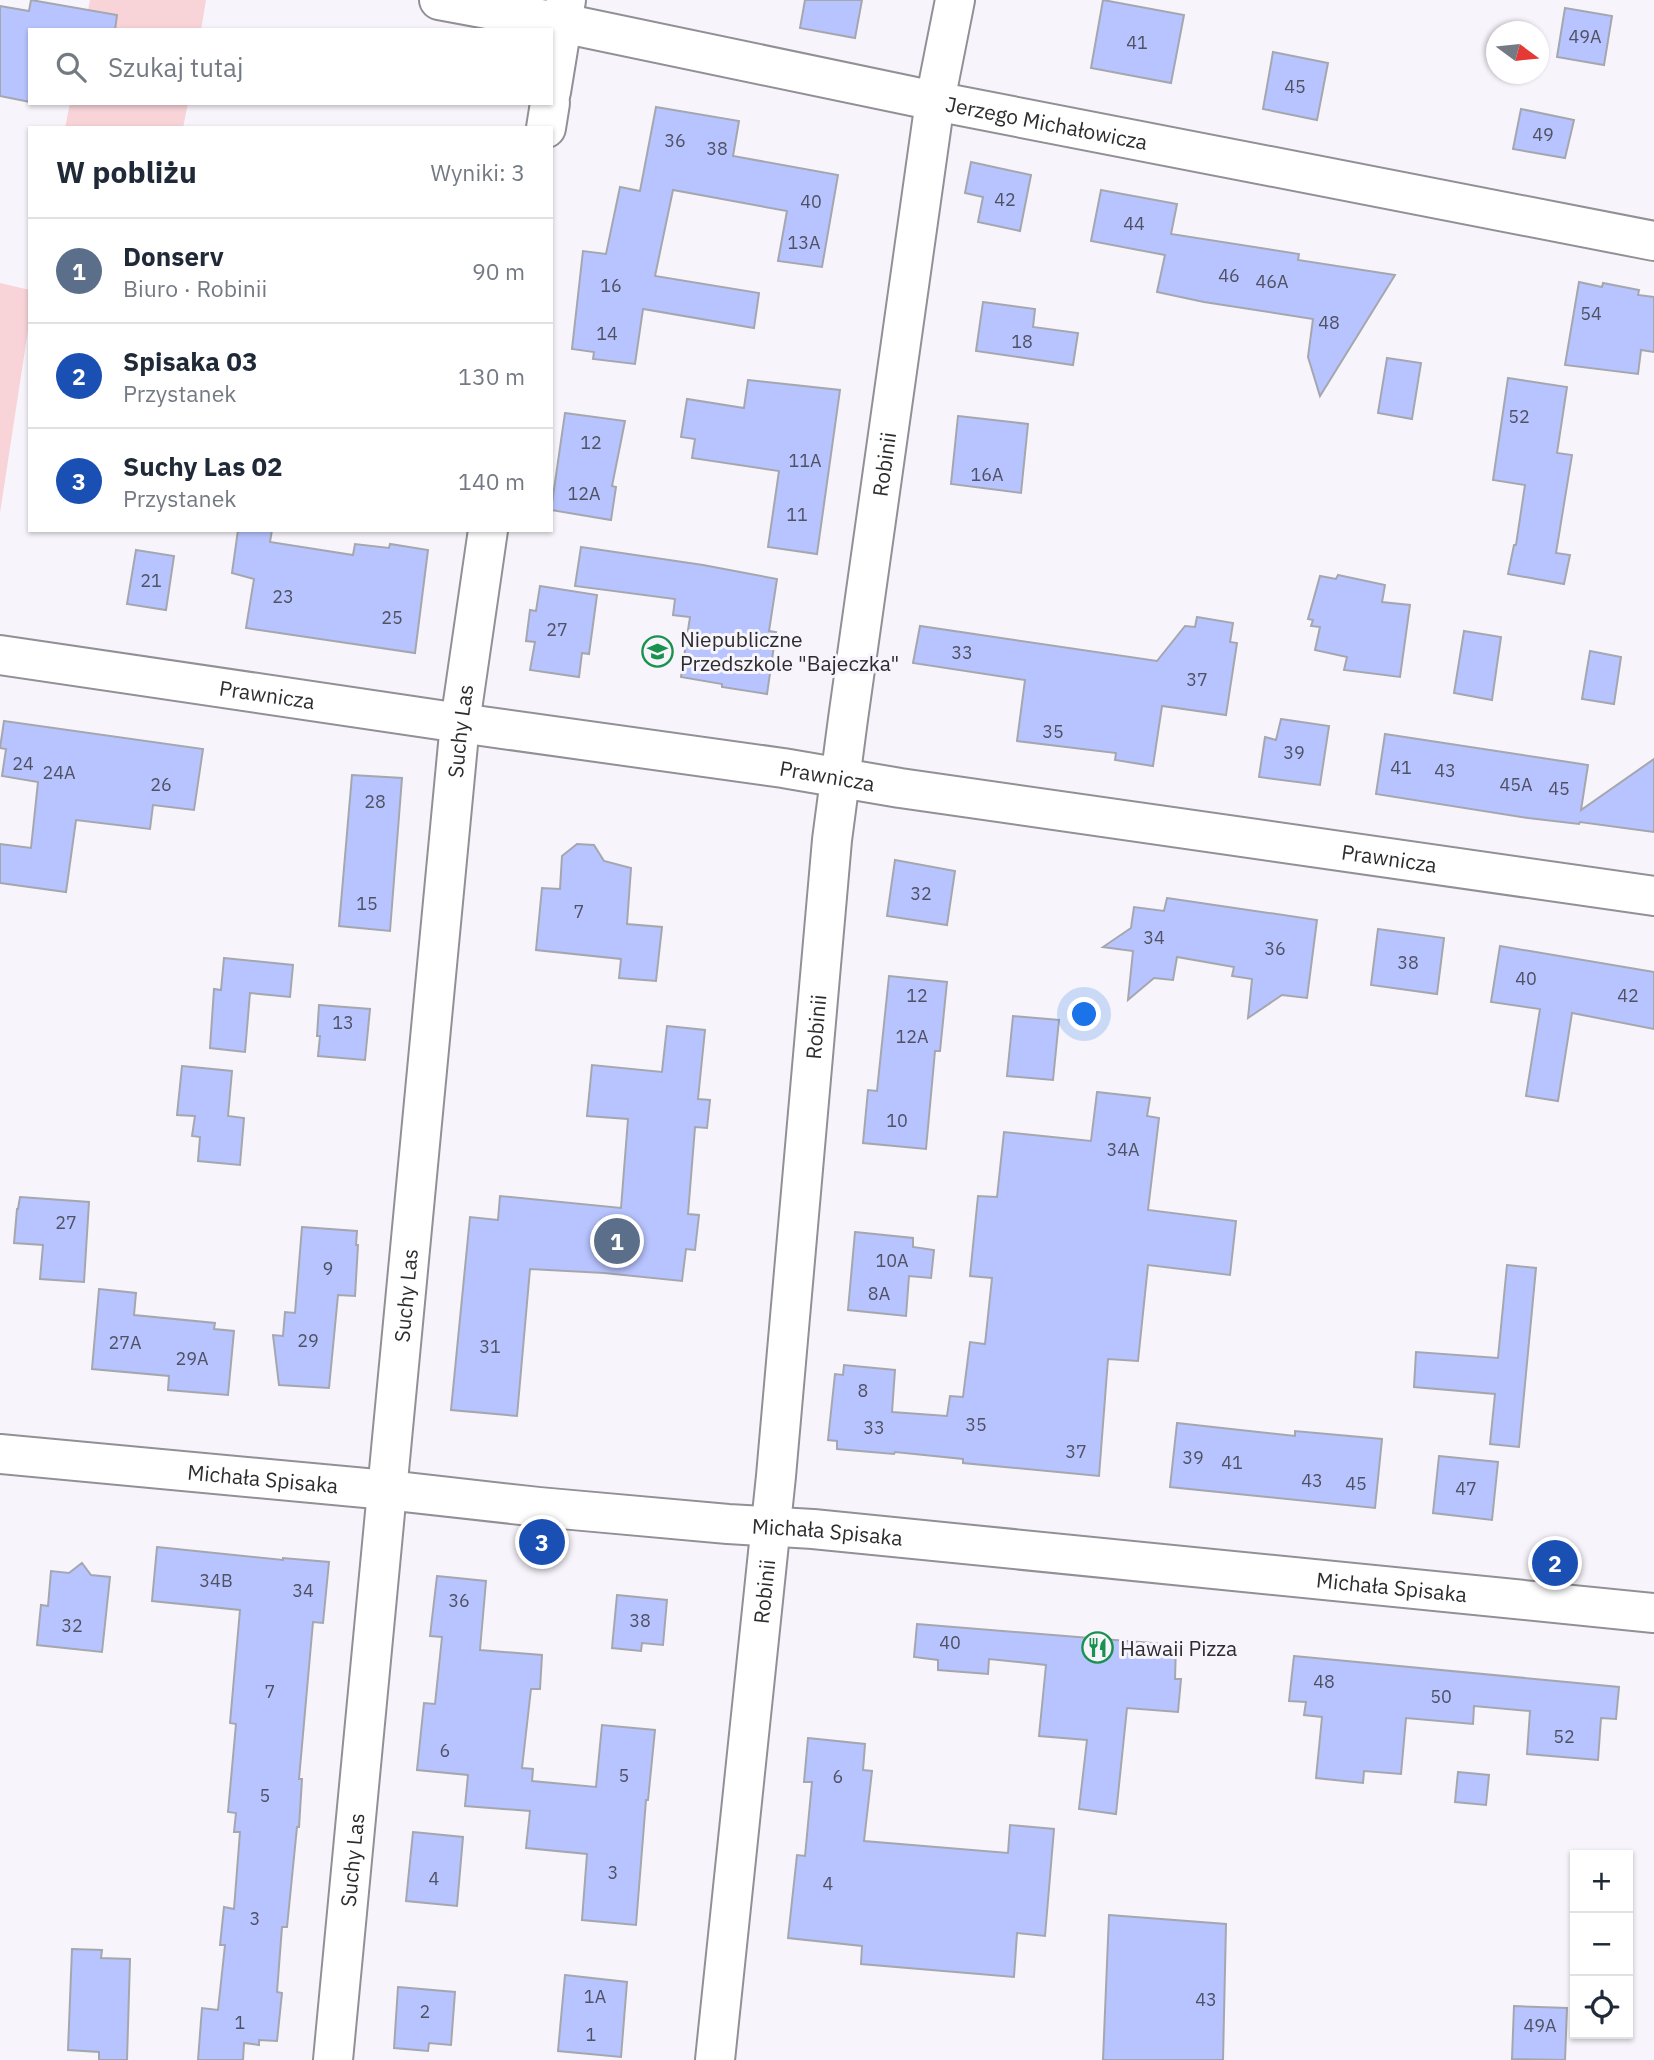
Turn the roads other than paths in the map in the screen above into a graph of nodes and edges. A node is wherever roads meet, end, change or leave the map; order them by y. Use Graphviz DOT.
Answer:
graph roads {
  1 [pos="439,0"];
  2 [pos="956,0"];
  3 [pos="564,12"];
  4 [pos="553,80"];
  5 [pos="936,101"];
  6 [pos="550,105"];
  7 [pos="546,126"];
  8 [pos="1654,241"];
  9 [pos="488,532"];
  10 [pos="0,654"];
  11 [pos="460,723"];
  12 [pos="841,778"];
  13 [pos="1654,896"];
  14 [pos="0,1454"];
  15 [pos="387,1490"];
  16 [pos="771,1526"];
  17 [pos="1654,1613"];
  18 [pos="333,2060"];
  19 [pos="715,2060"];
  1 -- 3 [label="street, Jerzego Michałowicza"];
  2 -- 5 [label="street, Robinii"];
  3 -- 4 [label="street"];
  3 -- 5 [label="street, Jerzego Michałowicza"];
  5 -- 8 [label="street, Jerzego Michałowicza"];
  5 -- 12 [label="street, Robinii"];
  6 -- 7 [label="street"];
  9 -- 11 [label="street, Suchy Las"];
  10 -- 11 [label="street, Prawnicza"];
  11 -- 12 [label="street, Prawnicza"];
  11 -- 15 [label="street, Suchy Las"];
  12 -- 13 [label="street, Prawnicza"];
  12 -- 16 [label="street, Robinii"];
  14 -- 15 [label="street, Michała Spisaka"];
  15 -- 16 [label="street, Michała Spisaka"];
  15 -- 18 [label="street, Suchy Las"];
  16 -- 17 [label="street, Michała Spisaka"];
  16 -- 19 [label="street, Robinii"];
}
